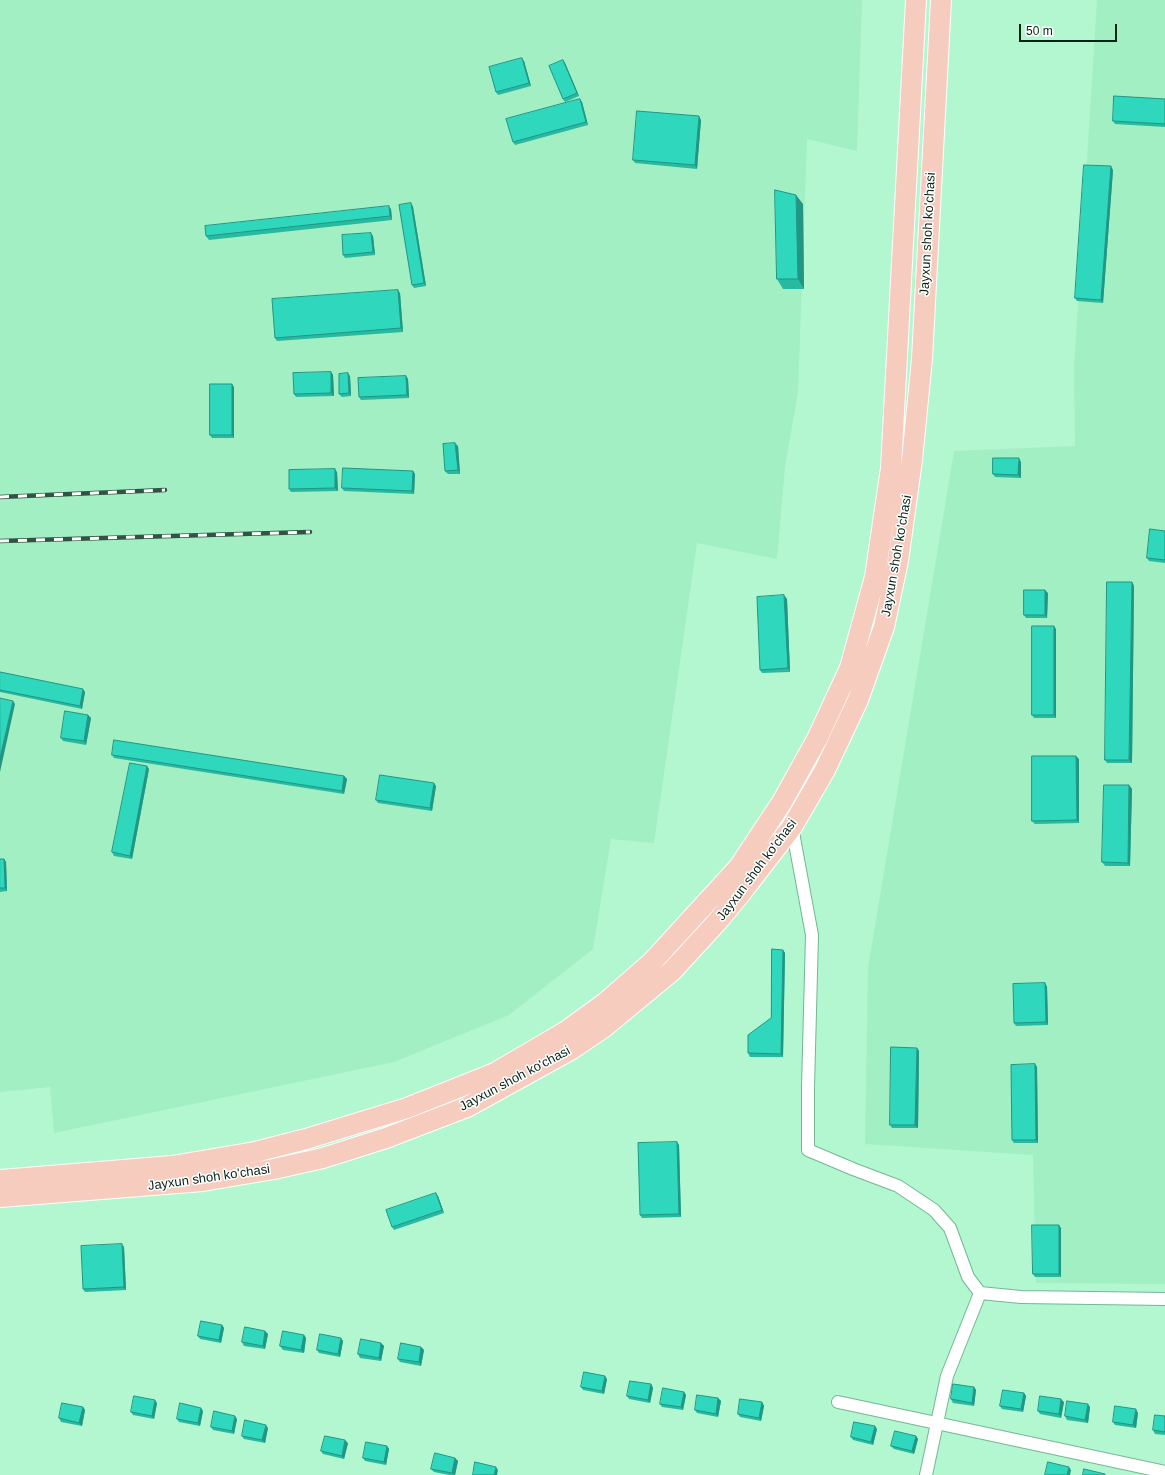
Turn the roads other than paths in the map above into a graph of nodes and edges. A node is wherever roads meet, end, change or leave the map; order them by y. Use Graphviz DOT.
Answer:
graph roads {
  1 [pos="916,0"];
  2 [pos="941,0"];
  3 [pos="914,28"];
  4 [pos="939,28"];
  5 [pos="792,827"];
  6 [pos="0,1180"];
  7 [pos="0,1197"];
  8 [pos="980,1293"];
  9 [pos="1165,1299"];
  10 [pos="838,1402"];
  11 [pos="937,1423"];
  12 [pos="1165,1472"];
  13 [pos="926,1475"];
  1 -- 3 [label="highway, Jayxun shoh ko'chasi"];
  2 -- 4 [label="highway, Jayxun shoh ko'chasi"];
  3 -- 4 [label="highway"];
  3 -- 6 [label="highway, Jayxun shoh ko'chasi"];
  4 -- 5 [label="highway, Jayxun shoh ko'chasi"];
  5 -- 7 [label="highway, Jayxun shoh ko'chasi"];
  5 -- 8 [label="street"];
  8 -- 9 [label="street"];
  8 -- 11 [label="street"];
  10 -- 11 [label="street"];
  11 -- 12 [label="street"];
  11 -- 13 [label="street"];
}
